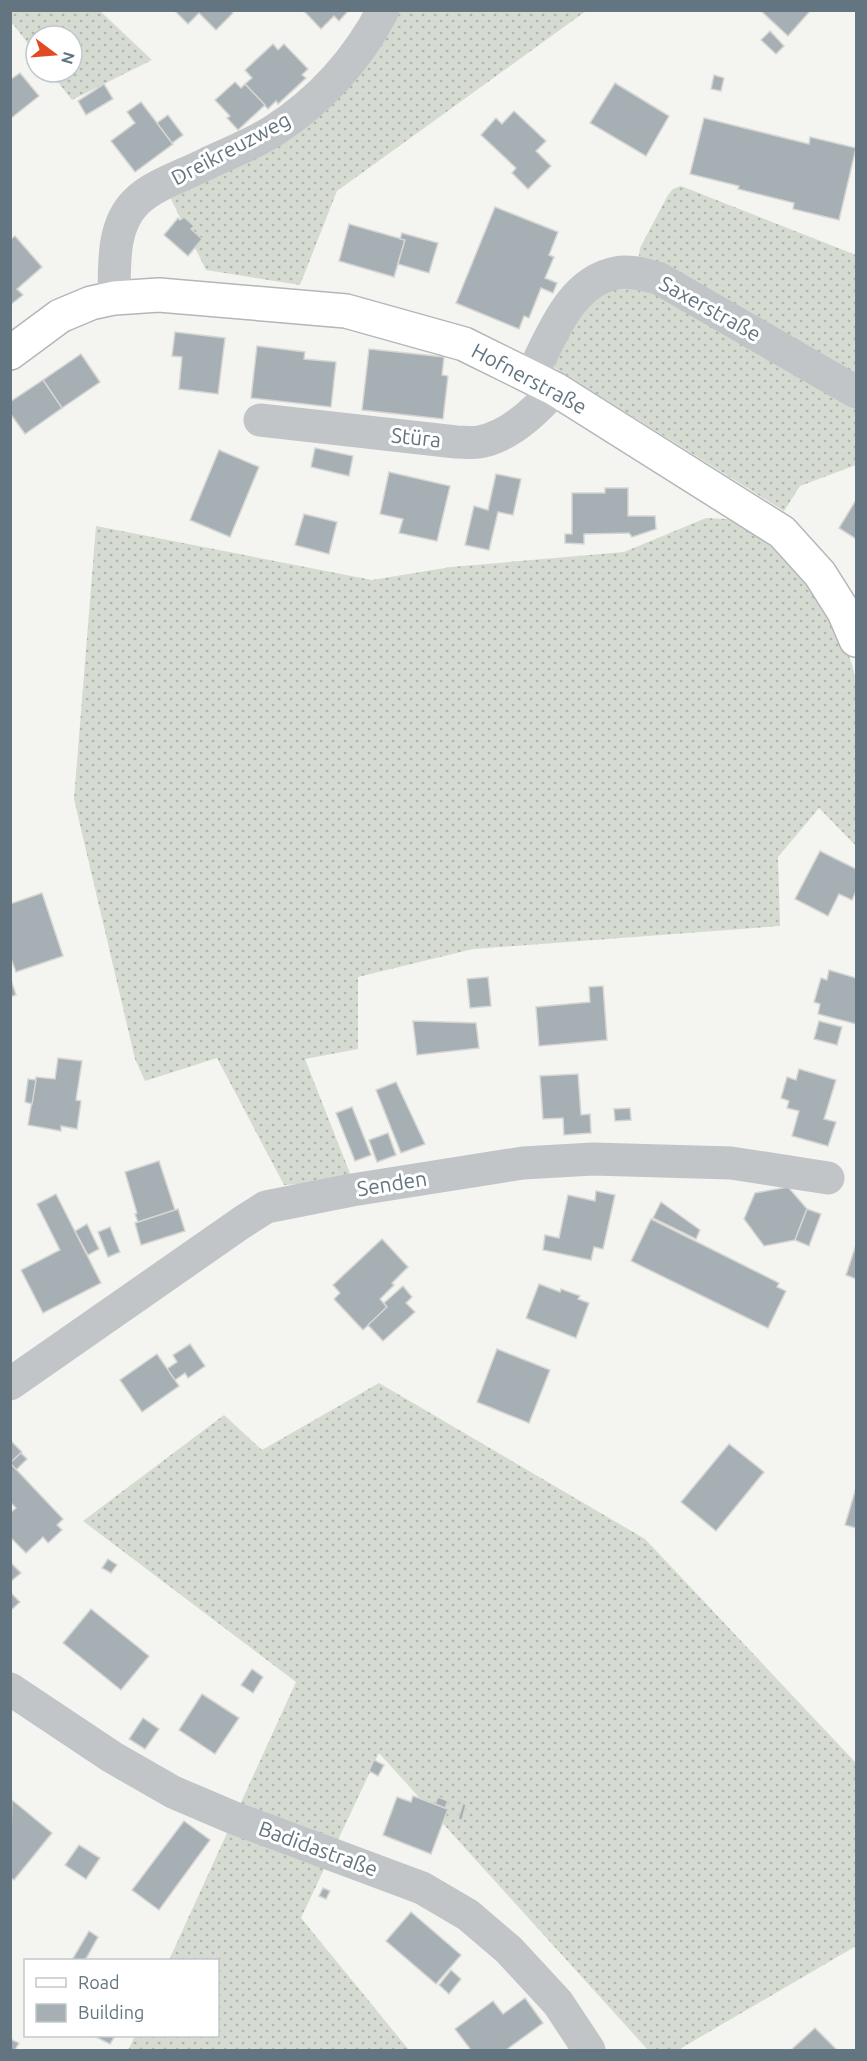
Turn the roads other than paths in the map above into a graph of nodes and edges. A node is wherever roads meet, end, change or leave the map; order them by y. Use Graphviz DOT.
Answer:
graph roads {
  1 [pos="382,10"];
  2 [pos="114,298"];
  3 [pos="10,352"];
  4 [pos="543,382"];
  5 [pos="856,392"];
  6 [pos="260,420"];
  7 [pos="856,640"];
  8 [pos="828,1178"];
  9 [pos="10,1384"];
  10 [pos="10,1689"];
  11 [pos="589,2050"];
  1 -- 2 [label="street, Dreikreuzweg"];
  2 -- 3 [label="main road, Hofnerstraße"];
  2 -- 4 [label="main road, Hofnerstraße"];
  4 -- 5 [label="street, Saxerstraße"];
  4 -- 6 [label="street, Stüra"];
  4 -- 7 [label="main road, Hofnerstraße"];
  8 -- 9 [label="street, Senden"];
  10 -- 11 [label="street, Badidastraße"];
}
